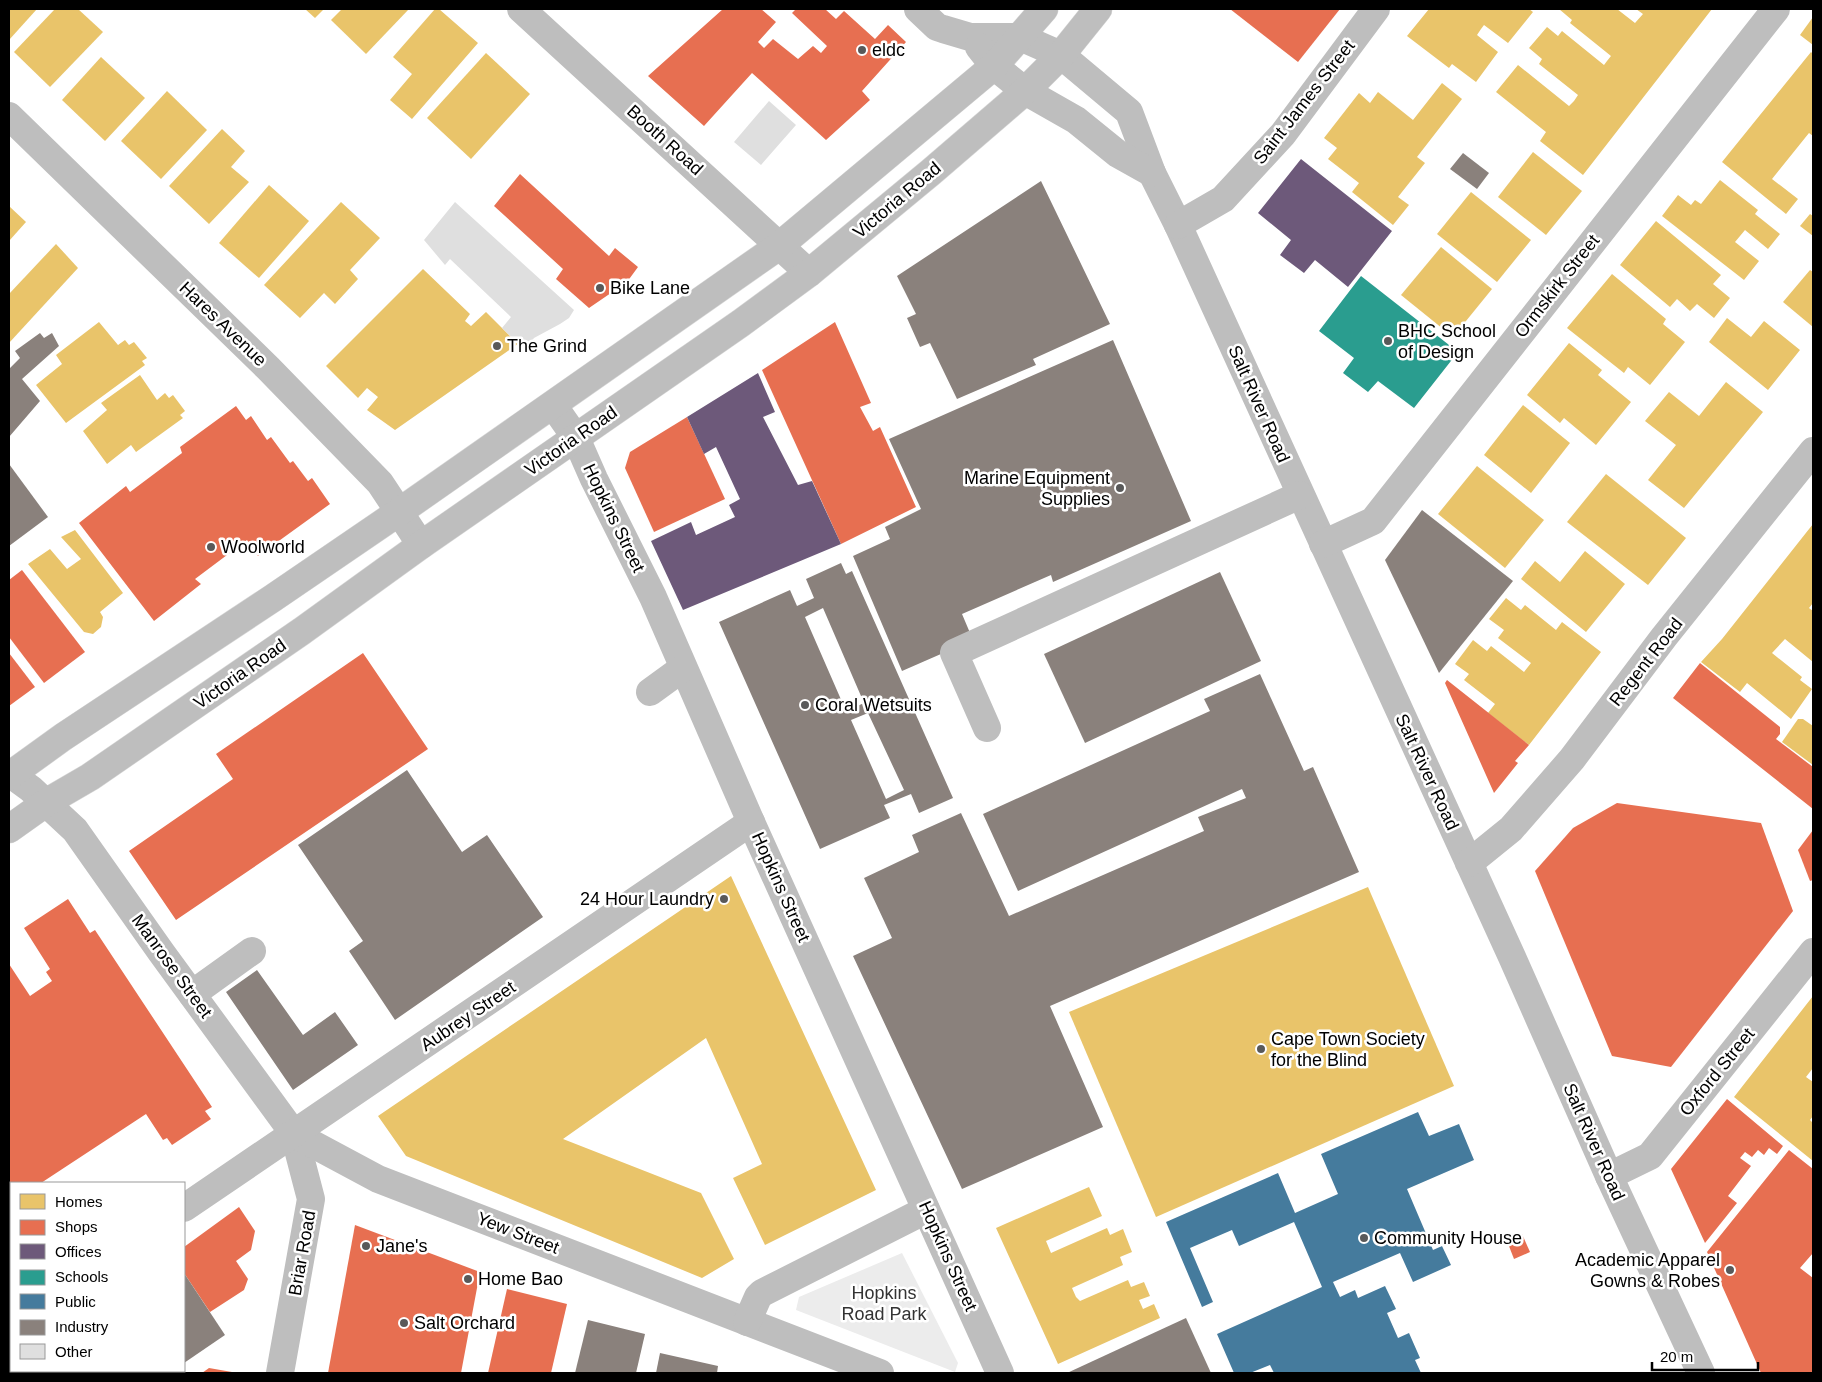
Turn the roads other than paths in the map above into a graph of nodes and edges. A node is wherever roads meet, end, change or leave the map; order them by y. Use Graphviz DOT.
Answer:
graph roads {
  1 [pos="521,9"];
  2 [pos="918,9"];
  3 [pos="1044,9"];
  4 [pos="1098,9"];
  5 [pos="1376,9"];
  6 [pos="1776,9"];
  7 [pos="970,36"];
  8 [pos="1020,37"];
  9 [pos="1060,55"];
  10 [pos="994,66"];
  11 [pos="1025,91"];
  12 [pos="9,116"];
  13 [pos="1152,173"];
  14 [pos="1178,225"];
  15 [pos="779,246"];
  16 [pos="809,273"];
  17 [pos="554,405"];
  18 [pos="576,438"];
  19 [pos="1813,451"];
  20 [pos="1300,495"];
  21 [pos="399,512"];
  22 [pos="1323,544"];
  23 [pos="421,545"];
  24 [pos="683,668"];
  25 [pos="650,692"];
  26 [pos="987,728"];
  27 [pos="10,774"];
  28 [pos="47,802"];
  29 [pos="751,822"];
  30 [pos="9,829"];
  31 [pos="1469,862"];
  32 [pos="252,951"];
  33 [pos="1813,952"];
  34 [pos="192,994"];
  35 [pos="294,1134"];
  36 [pos="1609,1176"];
  37 [pos="185,1207"];
  38 [pos="926,1210"];
  39 [pos="747,1322"];
  40 [pos="280,1373"];
  41 [pos="880,1373"];
  42 [pos="1000,1373"];
  43 [pos="1700,1373"];
  1 -- 15 [label="street, Booth Road"];
  2 -- 7 [label="street"];
  3 -- 8 [label="street"];
  4 -- 9 [label="street, Victoria Road"];
  5 -- 14 [label="street, Saint James Street"];
  6 -- 22 [label="street, Ormskirk Street"];
  7 -- 8 [label="street"];
  7 -- 10 [label="street"];
  8 -- 9 [label="street, Salt River Road"];
  8 -- 10 [label="street"];
  9 -- 11 [label="street, Victoria Road"];
  9 -- 13 [label="street, Salt River Road"];
  10 -- 11 [label="street"];
  10 -- 15 [label="street"];
  11 -- 13 [label="street"];
  11 -- 16 [label="street, Victoria Road"];
  12 -- 21 [label="street, Hares Avenue"];
  13 -- 14 [label="street, Salt River Road"];
  14 -- 20 [label="street, Salt River Road"];
  15 -- 16 [label="street, Booth Road"];
  15 -- 17 [label="street"];
  16 -- 18 [label="street, Victoria Road"];
  17 -- 18 [label="street, Hopkins Street"];
  17 -- 21 [label="street"];
  18 -- 23 [label="street, Victoria Road"];
  18 -- 24 [label="street, Hopkins Street"];
  19 -- 31 [label="street, Regent Road"];
  20 -- 22 [label="street, Salt River Road"];
  20 -- 26 [label="street"];
  21 -- 23 [label="street, Hares Avenue"];
  21 -- 27 [label="street"];
  22 -- 31 [label="street, Salt River Road"];
  23 -- 28 [label="street, Victoria Road"];
  24 -- 25 [label="street"];
  24 -- 29 [label="street, Hopkins Street"];
  27 -- 28 [label="street, Manrose Street"];
  28 -- 30 [label="street, Victoria Road"];
  28 -- 34 [label="street, Manrose Street"];
  29 -- 35 [label="street, Aubrey Street"];
  29 -- 38 [label="street, Hopkins Street"];
  31 -- 36 [label="street, Salt River Road"];
  32 -- 34 [label="street"];
  33 -- 36 [label="street, Oxford Street"];
  34 -- 35 [label="street, Manrose Street"];
  35 -- 37 [label="street, Aubrey Street"];
  35 -- 39 [label="street, Yew Street"];
  35 -- 40 [label="street, Briar Road"];
  36 -- 43 [label="street, Salt River Road"];
  38 -- 39 [label="street"];
  38 -- 42 [label="street, Hopkins Street"];
  39 -- 41 [label="street, Yew Street"];
}
